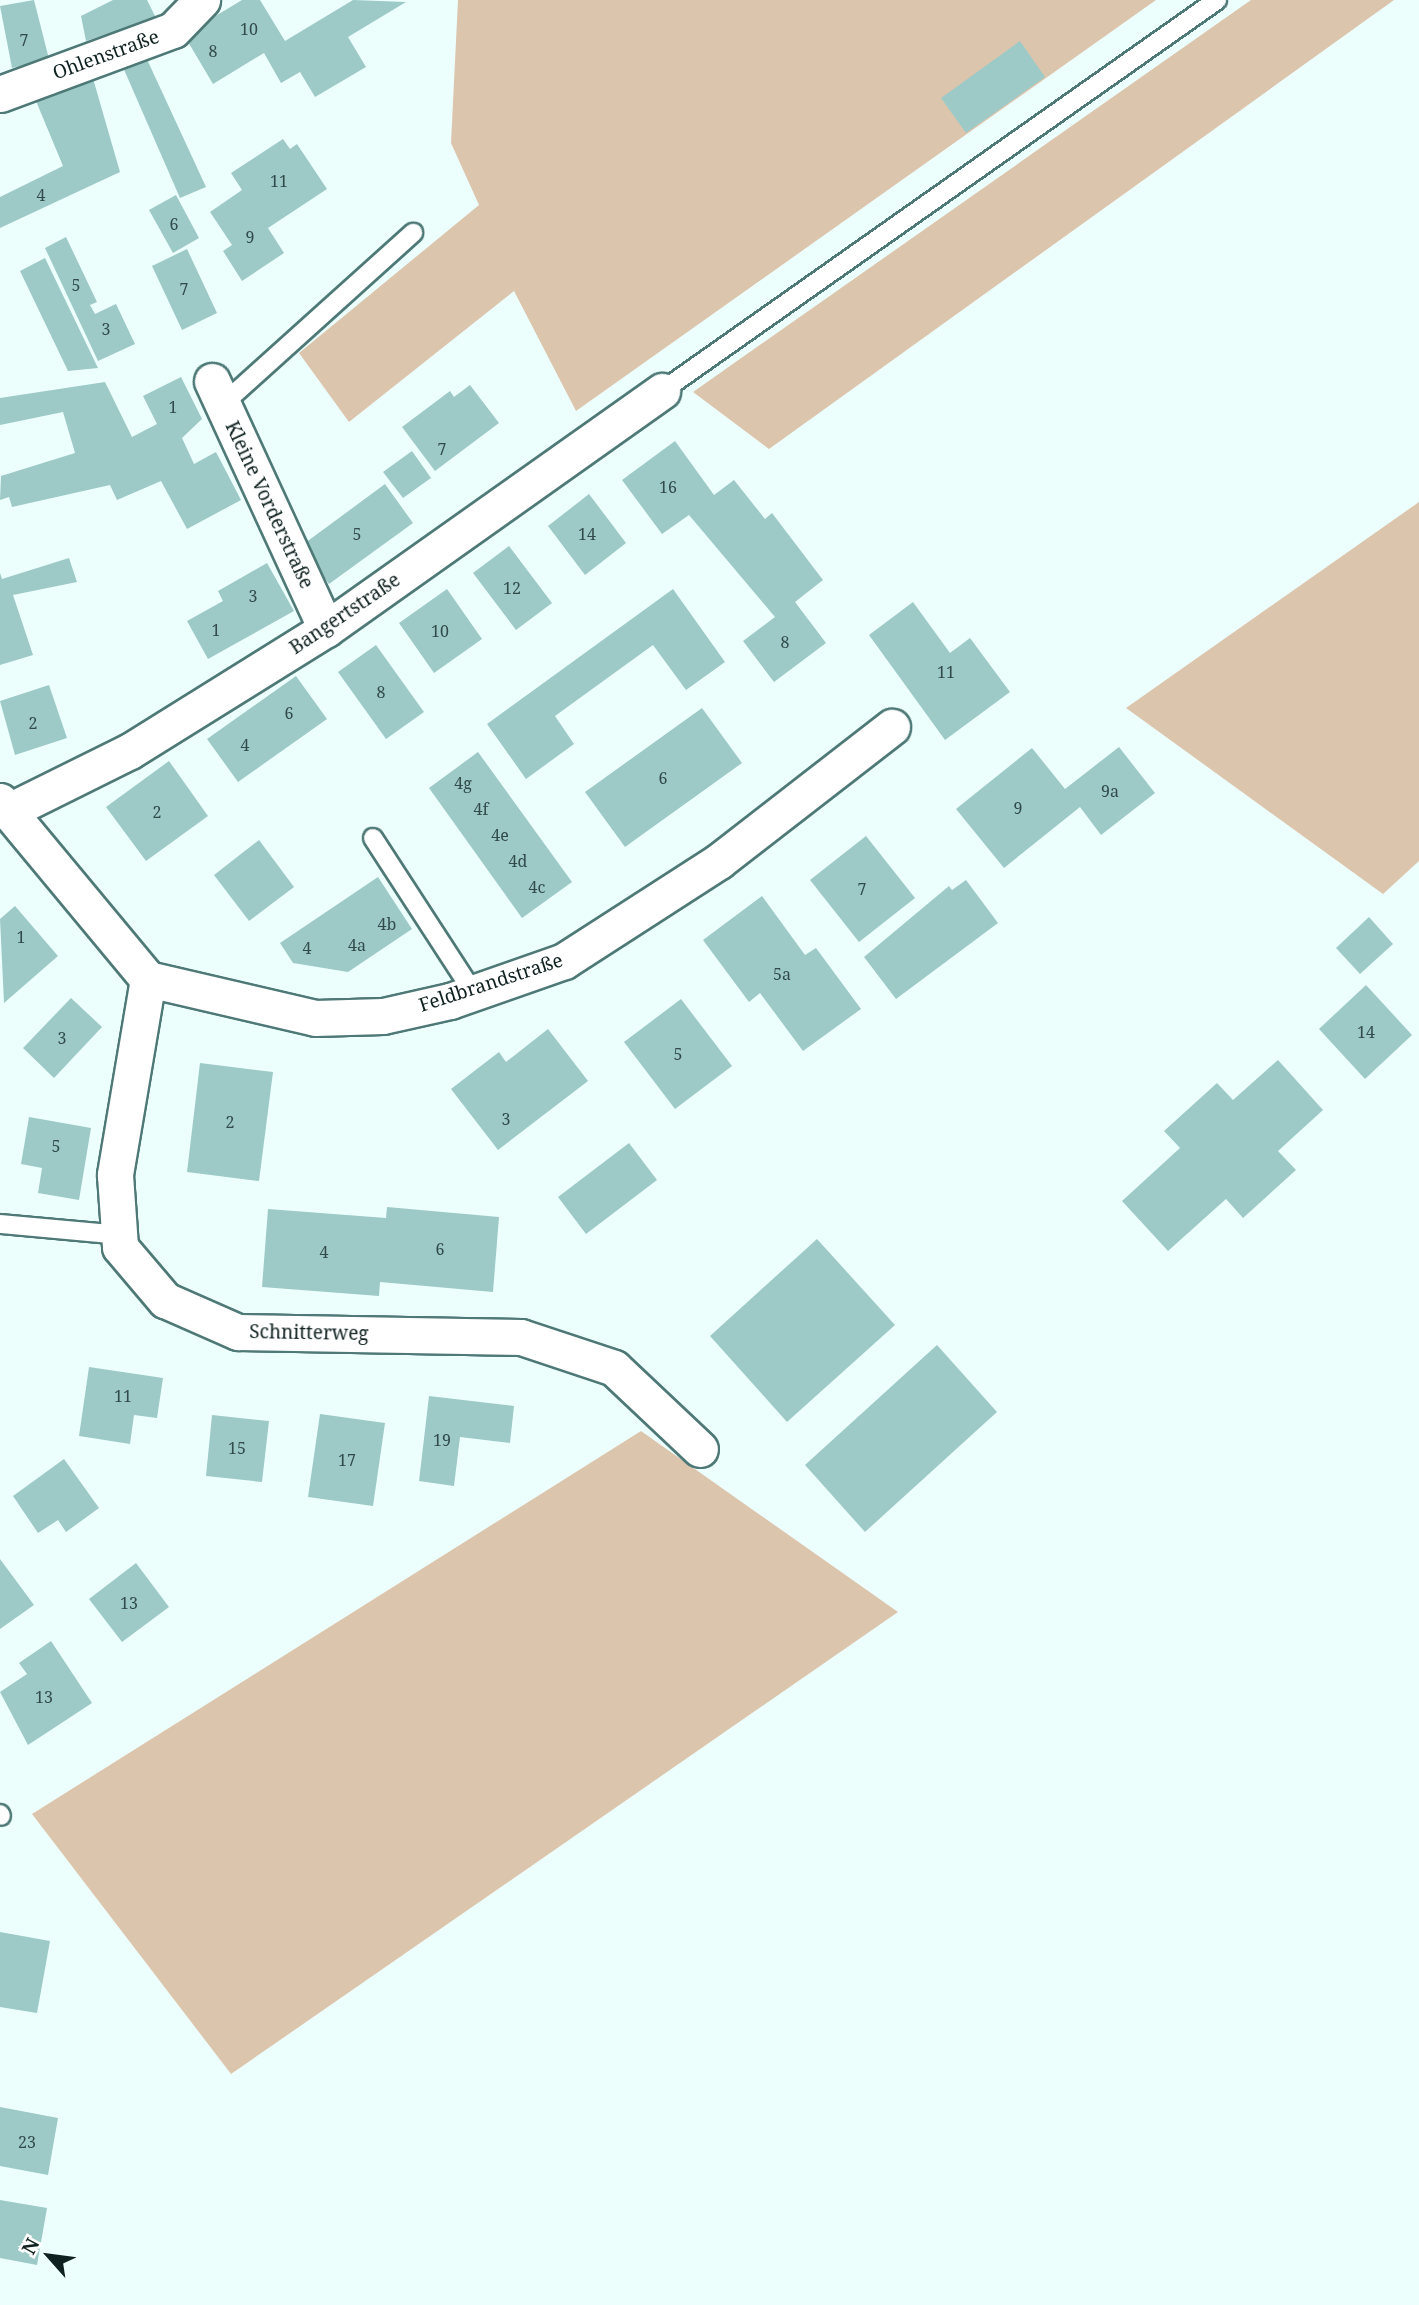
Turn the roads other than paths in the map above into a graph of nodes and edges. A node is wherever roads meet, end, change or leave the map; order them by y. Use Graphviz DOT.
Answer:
graph roads {
  1 [pos="202,0"];
  2 [pos="1217,0"];
  3 [pos="0,94"];
  4 [pos="413,233"];
  5 [pos="662,391"];
  6 [pos="217,392"];
  7 [pos="326,629"];
  8 [pos="892,727"];
  9 [pos="6,806"];
  10 [pos="373,838"];
  11 [pos="148,979"];
  12 [pos="473,992"];
  13 [pos="0,1224"];
  14 [pos="120,1235"];
  15 [pos="700,1449"];
  1 -- 3 [label="street, Ohlenstraße"];
  2 -- 5 [label="lane"];
  4 -- 6 [label="lane"];
  5 -- 7 [label="street, Bangertstraße"];
  6 -- 7 [label="street, Kleine Vorderstraße"];
  7 -- 9 [label="street, Bangertstraße"];
  8 -- 12 [label="street, Feldbrandstraße"];
  9 -- 11 [label="street"];
  10 -- 12 [label="lane"];
  11 -- 12 [label="street, Feldbrandstraße"];
  11 -- 14 [label="street, Schnitterweg"];
  13 -- 14 [label="lane"];
  14 -- 15 [label="street, Schnitterweg"];
}
